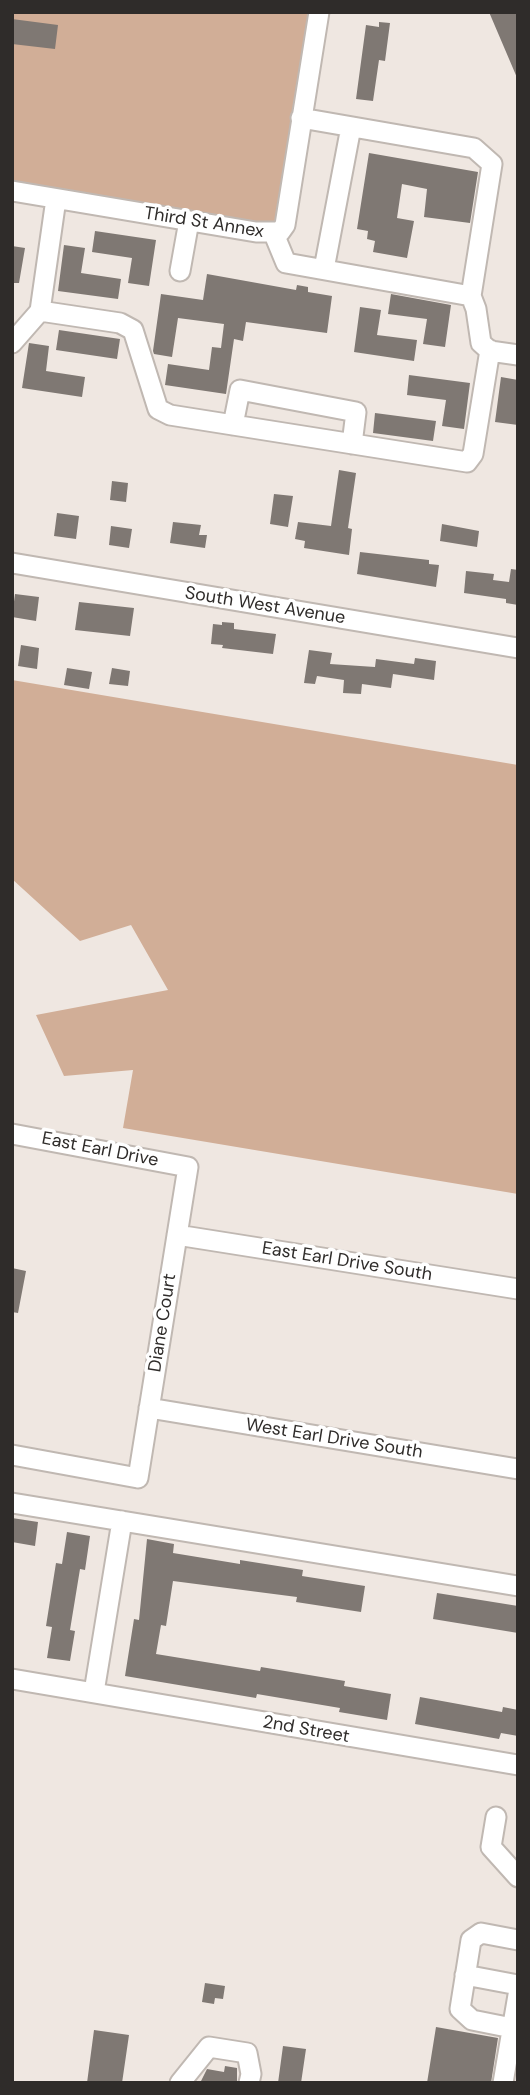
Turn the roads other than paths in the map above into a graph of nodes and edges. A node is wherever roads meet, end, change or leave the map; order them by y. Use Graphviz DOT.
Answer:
graph roads {
  1 [pos="319,12"];
  2 [pos="301,118"];
  3 [pos="351,127"];
  4 [pos="12,191"];
  5 [pos="56,199"];
  6 [pos="189,221"];
  7 [pos="274,234"];
  8 [pos="324,269"];
  9 [pos="180,271"];
  10 [pos="471,296"];
  11 [pos="40,311"];
  12 [pos="12,343"];
  13 [pos="490,350"];
  14 [pos="518,355"];
  15 [pos="233,425"];
  16 [pos="352,444"];
  17 [pos="12,563"];
  18 [pos="518,648"];
  19 [pos="12,1134"];
  20 [pos="188,1167"];
  21 [pos="177,1235"];
  22 [pos="518,1289"];
  23 [pos="149,1408"];
  24 [pos="12,1455"];
  25 [pos="518,1469"];
  26 [pos="12,1503"];
  27 [pos="122,1521"];
  28 [pos="518,1586"];
  29 [pos="12,1679"];
  30 [pos="94,1692"];
  31 [pos="518,1765"];
  32 [pos="496,1817"];
  33 [pos="518,1877"];
  34 [pos="518,1940"];
  35 [pos="465,1975"];
  36 [pos="518,1985"];
  37 [pos="518,1995"];
  38 [pos="512,2028"];
  39 [pos="180,2083"];
  40 [pos="249,2083"];
  41 [pos="503,2083"];
  1 -- 2 [label="street, Third St Annex"];
  2 -- 3 [label="street"];
  2 -- 7 [label="street, Third St Annex"];
  3 -- 8 [label="street"];
  3 -- 10 [label="street"];
  4 -- 5 [label="street, Third St Annex"];
  5 -- 6 [label="street, Third St Annex"];
  5 -- 11 [label="street"];
  6 -- 7 [label="street, Third St Annex"];
  6 -- 9 [label="street"];
  7 -- 8 [label="street"];
  8 -- 10 [label="street"];
  10 -- 13 [label="street"];
  11 -- 12 [label="street"];
  11 -- 15 [label="street"];
  13 -- 14 [label="street"];
  13 -- 16 [label="street"];
  15 -- 16 [label="street"];
  15 -- 16 [label="street"];
  17 -- 18 [label="street, South West Avenue"];
  19 -- 20 [label="street, East Earl Drive"];
  20 -- 21 [label="street, Diane Court"];
  21 -- 22 [label="street, East Earl Drive South"];
  21 -- 23 [label="street, Diane Court"];
  23 -- 24 [label="street, Diane Court"];
  23 -- 25 [label="street, West Earl Drive South"];
  26 -- 27 [label="street"];
  27 -- 28 [label="street"];
  27 -- 30 [label="street"];
  29 -- 30 [label="street, 2nd Street"];
  30 -- 31 [label="street, 2nd Street"];
  32 -- 33 [label="street"];
  34 -- 35 [label="street"];
  35 -- 36 [label="street"];
  35 -- 38 [label="street"];
  37 -- 38 [label="street"];
  38 -- 41 [label="street"];
  39 -- 40 [label="street"];
}
